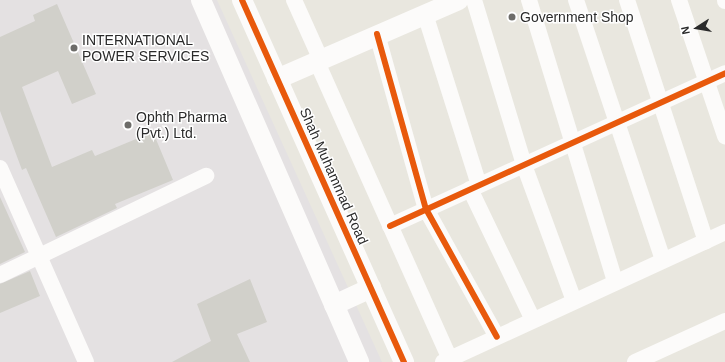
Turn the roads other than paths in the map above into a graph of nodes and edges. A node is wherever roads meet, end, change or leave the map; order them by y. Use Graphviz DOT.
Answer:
graph roads {
  1 [pos="201,0"];
  2 [pos="242,0"];
  3 [pos="294,0"];
  4 [pos="459,0"];
  5 [pos="474,0"];
  6 [pos="529,0"];
  7 [pos="576,0"];
  8 [pos="628,0"];
  9 [pos="680,0"];
  10 [pos="425,14"];
  11 [pos="377,34"];
  12 [pos="319,61"];
  13 [pos="725,73"];
  14 [pos="277,79"];
  15 [pos="707,82"];
  16 [pos="661,102"];
  17 [pos="616,121"];
  18 [pos="725,136"];
  19 [pos="571,142"];
  20 [pos="524,165"];
  21 [pos="0,168"];
  22 [pos="206,176"];
  23 [pos="474,187"];
  24 [pos="426,209"];
  25 [pos="390,226"];
  26 [pos="725,232"];
  27 [pos="706,241"];
  28 [pos="40,256"];
  29 [pos="663,260"];
  30 [pos="0,275"];
  31 [pos="615,282"];
  32 [pos="371,288"];
  33 [pos="574,301"];
  34 [pos="334,304"];
  35 [pos="533,320"];
  36 [pos="725,321"];
  37 [pos="497,337"];
  38 [pos="448,361"];
  39 [pos="86,362"];
  40 [pos="359,362"];
  41 [pos="404,362"];
  42 [pos="635,362"];
  1 -- 34 [label="street"];
  2 -- 14 [label="street, Shah Muhammad Road"];
  3 -- 12 [label="street"];
  4 -- 10 [label="street"];
  5 -- 20 [label="street"];
  6 -- 19 [label="street"];
  7 -- 17 [label="street"];
  8 -- 16 [label="street"];
  9 -- 15 [label="street"];
  10 -- 11 [label="street"];
  10 -- 23 [label="street"];
  11 -- 12 [label="street"];
  11 -- 24 [label="street"];
  12 -- 14 [label="street"];
  12 -- 25 [label="street"];
  13 -- 15 [label="street"];
  14 -- 32 [label="street, Shah Muhammad Road"];
  15 -- 16 [label="street"];
  15 -- 18 [label="street"];
  16 -- 17 [label="street"];
  16 -- 27 [label="street"];
  17 -- 19 [label="street"];
  17 -- 29 [label="street"];
  19 -- 20 [label="street"];
  19 -- 31 [label="street"];
  20 -- 23 [label="street"];
  20 -- 33 [label="street"];
  21 -- 28 [label="street"];
  22 -- 28 [label="street"];
  23 -- 24 [label="street"];
  23 -- 35 [label="street"];
  24 -- 25 [label="street"];
  24 -- 37 [label="street"];
  25 -- 38 [label="street"];
  26 -- 27 [label="street"];
  27 -- 29 [label="street"];
  28 -- 30 [label="street"];
  28 -- 39 [label="street"];
  29 -- 31 [label="street"];
  31 -- 33 [label="street"];
  32 -- 34 [label="street"];
  32 -- 41 [label="street, Shah Muhammad Road"];
  33 -- 35 [label="street"];
  34 -- 40 [label="street"];
  35 -- 37 [label="street"];
  36 -- 42 [label="street"];
  37 -- 38 [label="street"];
}
